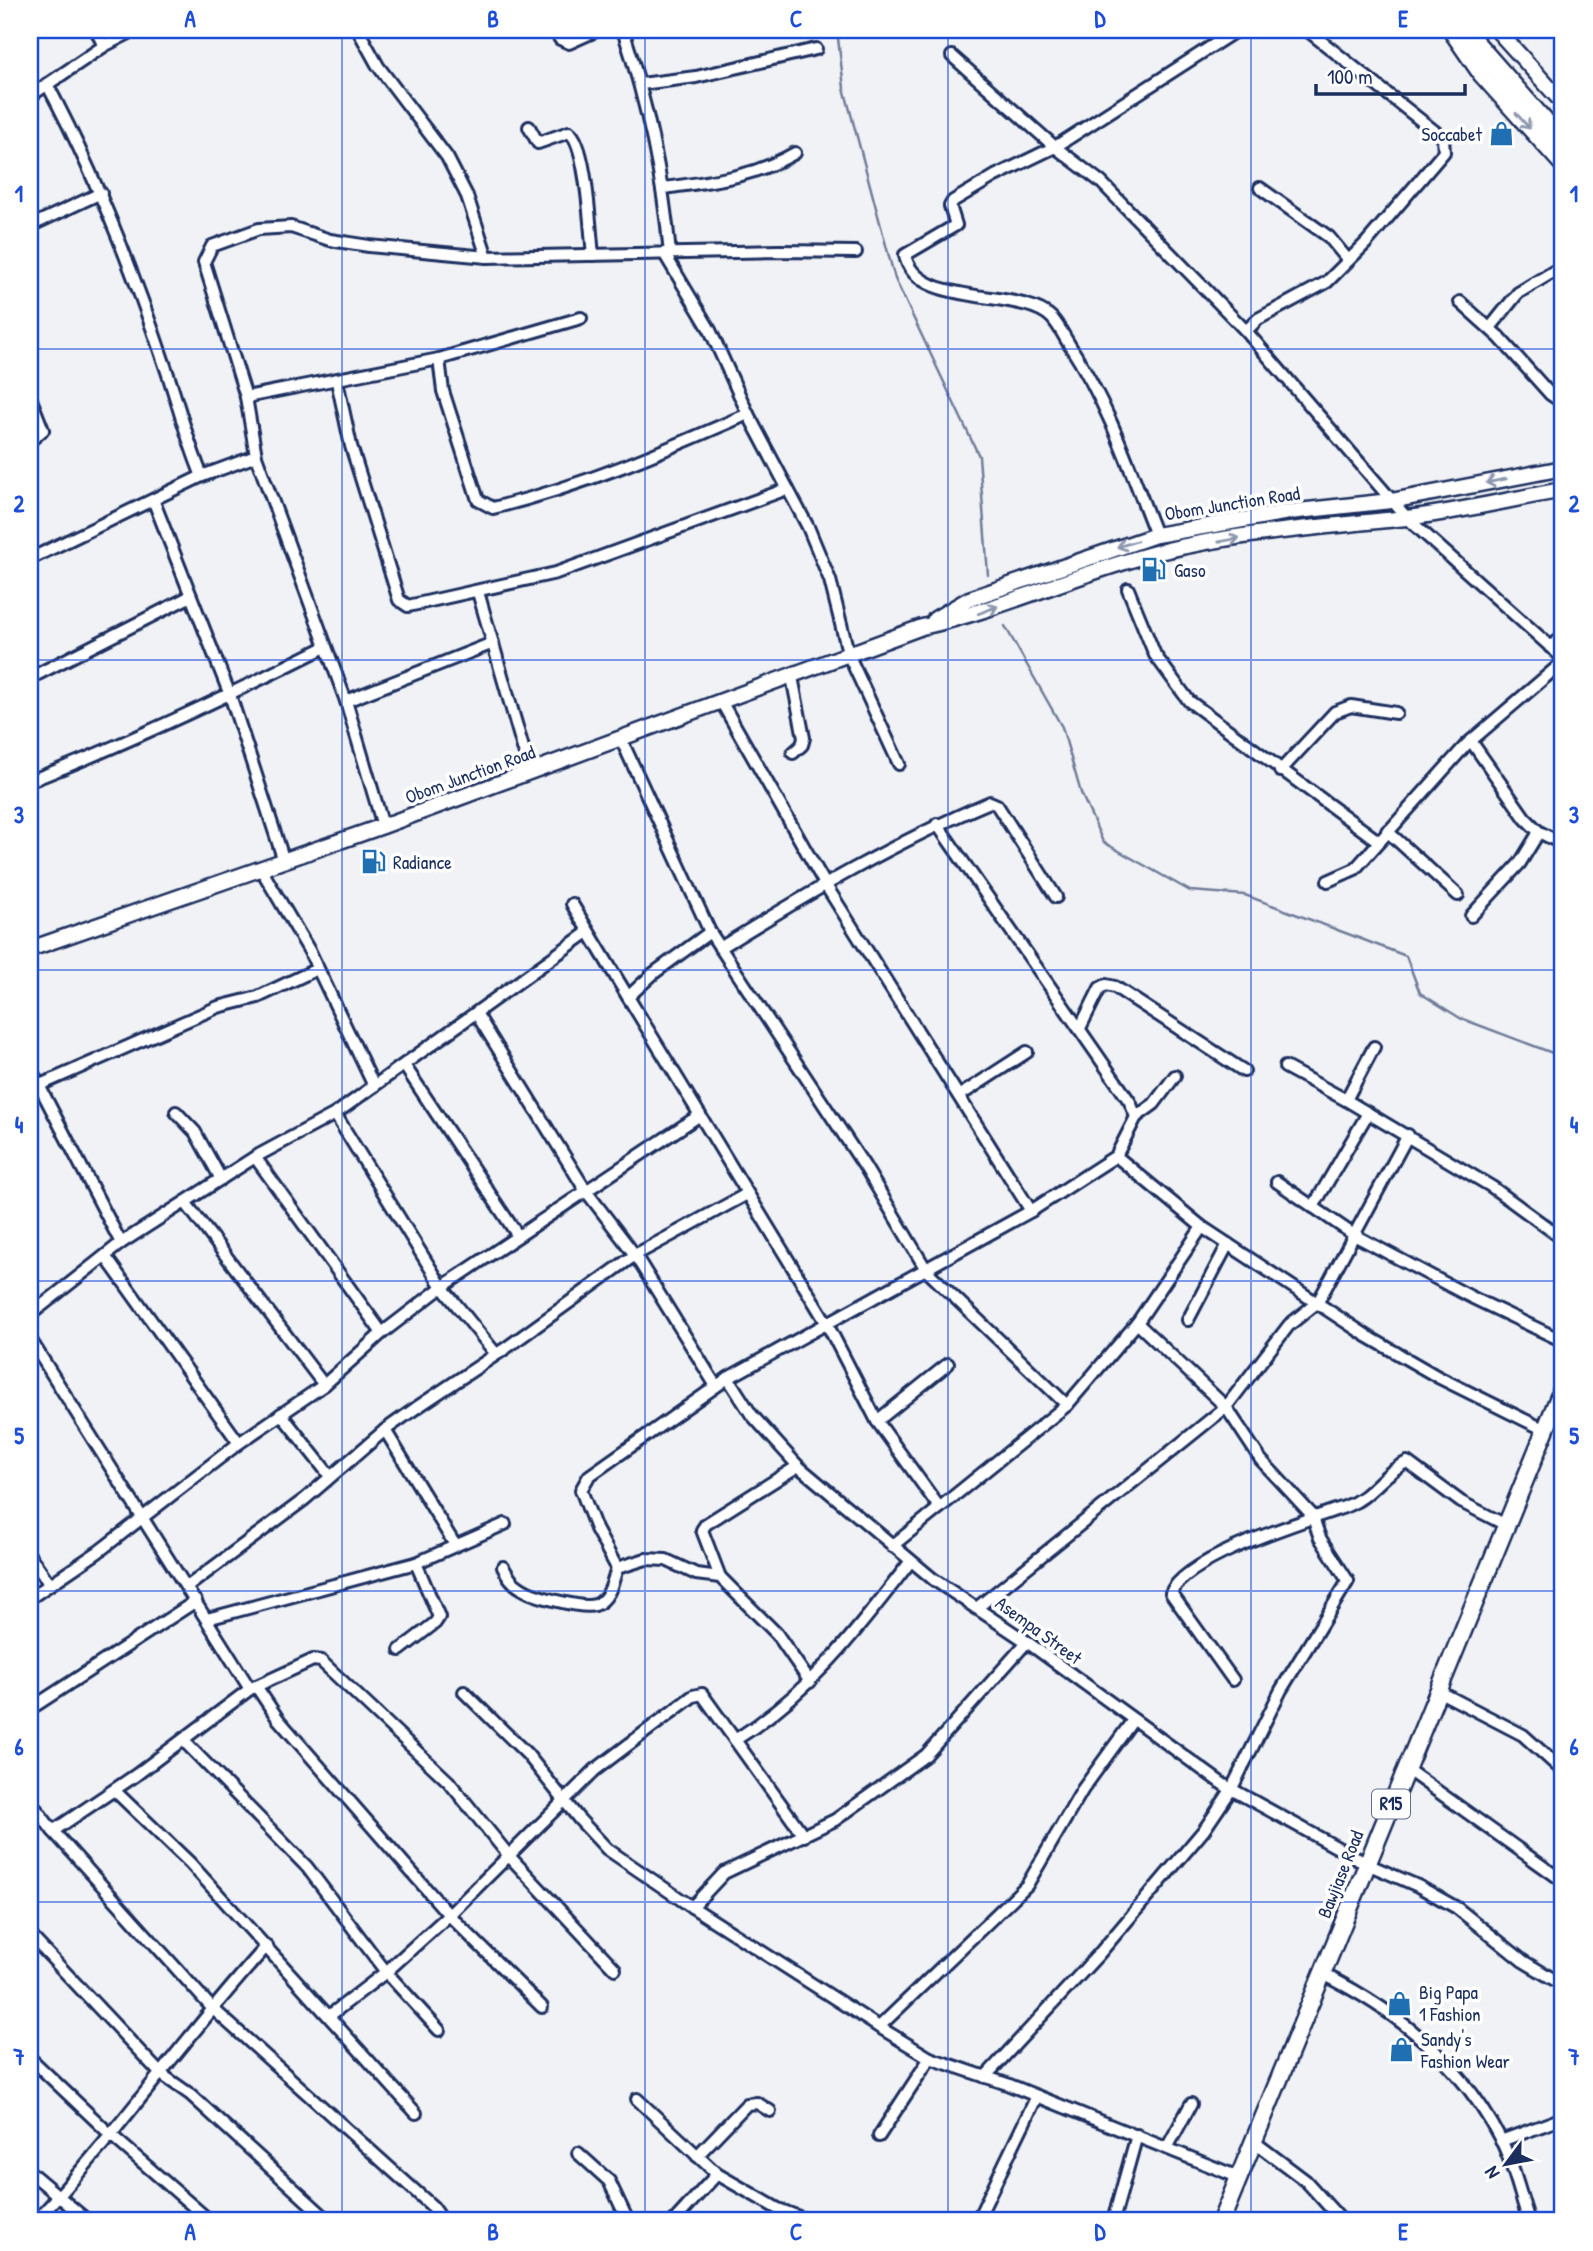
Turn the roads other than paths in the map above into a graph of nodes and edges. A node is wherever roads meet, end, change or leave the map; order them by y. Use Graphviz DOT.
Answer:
graph roads {
  1 [pos="96,30"];
  2 [pos="135,30"];
  3 [pos="358,30"];
  4 [pos="554,30"];
  5 [pos="598,30"];
  6 [pos="623,30"];
  7 [pos="1237,30"];
  8 [pos="1307,30"];
  9 [pos="1450,30"];
  10 [pos="1463,30"];
  11 [pos="1479,30"];
  12 [pos="1497,30"];
  13 [pos="104,46"];
  14 [pos="816,49"];
  15 [pos="951,56"];
  16 [pos="1496,59"];
  17 [pos="47,84"];
  18 [pos="641,84"];
  19 [pos="30,96"];
  20 [pos="1563,103"];
  21 [pos="1563,125"];
  22 [pos="529,127"];
  23 [pos="1563,144"];
  24 [pos="1055,146"];
  25 [pos="796,153"];
  26 [pos="1563,166"];
  27 [pos="664,188"];
  28 [pos="1260,188"];
  29 [pos="101,193"];
  30 [pos="30,226"];
  31 [pos="856,252"];
  32 [pos="667,253"];
  33 [pos="593,254"];
  34 [pos="486,257"];
  35 [pos="1348,260"];
  36 [pos="1563,266"];
  37 [pos="1461,302"];
  38 [pos="580,318"];
  39 [pos="1490,328"];
  40 [pos="1245,331"];
  41 [pos="439,359"];
  42 [pos="337,381"];
  43 [pos="1563,395"];
  44 [pos="30,397"];
  45 [pos="246,397"];
  46 [pos="748,414"];
  47 [pos="30,441"];
  48 [pos="256,456"];
  49 [pos="1563,468"];
  50 [pos="202,476"];
  51 [pos="787,489"];
  52 [pos="1563,490"];
  53 [pos="1391,501"];
  54 [pos="154,502"];
  55 [pos="1407,518"];
  56 [pos="1157,535"];
  57 [pos="30,559"];
  58 [pos="1128,589"];
  59 [pos="478,592"];
  60 [pos="189,597"];
  61 [pos="922,627"];
  62 [pos="1563,637"];
  63 [pos="493,643"];
  64 [pos="325,647"];
  65 [pos="1550,647"];
  66 [pos="849,656"];
  67 [pos="1563,660"];
  68 [pos="792,677"];
  69 [pos="30,678"];
  70 [pos="230,695"];
  71 [pos="346,701"];
  72 [pos="722,703"];
  73 [pos="1396,713"];
  74 [pos="621,739"];
  75 [pos="1471,741"];
  76 [pos="793,753"];
  77 [pos="899,764"];
  78 [pos="1280,771"];
  79 [pos="530,772"];
  80 [pos="30,781"];
  81 [pos="937,824"];
  82 [pos="383,826"];
  83 [pos="1387,831"];
  84 [pos="1539,832"];
  85 [pos="1378,841"];
  86 [pos="1563,844"];
  87 [pos="284,861"];
  88 [pos="261,869"];
  89 [pos="1328,881"];
  90 [pos="825,884"];
  91 [pos="1458,895"];
  92 [pos="1056,897"];
  93 [pos="572,904"];
  94 [pos="1471,916"];
  95 [pos="588,932"];
  96 [pos="710,932"];
  97 [pos="720,948"];
  98 [pos="30,949"];
  99 [pos="317,969"];
  100 [pos="628,996"];
  101 [pos="476,1013"];
  102 [pos="1080,1028"];
  103 [pos="1374,1046"];
  104 [pos="1027,1052"];
  105 [pos="404,1065"];
  106 [pos="1285,1067"];
  107 [pos="30,1068"];
  108 [pos="1244,1071"];
  109 [pos="1175,1076"];
  110 [pos="40,1085"];
  111 [pos="374,1086"];
  112 [pos="959,1096"];
  113 [pos="1346,1100"];
  114 [pos="176,1112"];
  115 [pos="1368,1113"];
  116 [pos="335,1114"];
  117 [pos="699,1115"];
  118 [pos="1136,1117"];
  119 [pos="1408,1135"];
  120 [pos="1116,1156"];
  121 [pos="256,1157"];
  122 [pos="221,1179"];
  123 [pos="1276,1182"];
  124 [pos="586,1191"];
  125 [pos="747,1194"];
  126 [pos="185,1202"];
  127 [pos="1313,1208"];
  128 [pos="1031,1211"];
  129 [pos="1202,1227"];
  130 [pos="1354,1235"];
  131 [pos="518,1236"];
  132 [pos="1563,1239"];
  133 [pos="121,1243"];
  134 [pos="1228,1244"];
  135 [pos="635,1255"];
  136 [pos="105,1256"];
  137 [pos="927,1271"];
  138 [pos="442,1287"];
  139 [pos="1318,1302"];
  140 [pos="30,1315"];
  141 [pos="1188,1320"];
  142 [pos="826,1322"];
  143 [pos="1137,1323"];
  144 [pos="382,1333"];
  145 [pos="30,1339"];
  146 [pos="1563,1341"];
  147 [pos="496,1354"];
  148 [pos="948,1364"];
  149 [pos="728,1378"];
  150 [pos="324,1385"];
  151 [pos="716,1387"];
  152 [pos="1563,1387"];
  153 [pos="1067,1405"];
  154 [pos="1226,1407"];
  155 [pos="281,1414"];
  156 [pos="877,1420"];
  157 [pos="385,1430"];
  158 [pos="1545,1430"];
  159 [pos="239,1443"];
  160 [pos="798,1466"];
  161 [pos="330,1476"];
  162 [pos="939,1507"];
  163 [pos="1312,1515"];
  164 [pos="143,1516"];
  165 [pos="505,1524"];
  166 [pos="1506,1525"];
  167 [pos="454,1545"];
  168 [pos="892,1546"];
  169 [pos="30,1556"];
  170 [pos="910,1562"];
  171 [pos="416,1563"];
  172 [pos="503,1567"];
  173 [pos="617,1568"];
  174 [pos="720,1577"];
  175 [pos="50,1583"];
  176 [pos="187,1587"];
  177 [pos="30,1598"];
  178 [pos="196,1601"];
  179 [pos="978,1608"];
  180 [pos="207,1619"];
  181 [pos="1027,1642"];
  182 [pos="400,1650"];
  183 [pos="1233,1680"];
  184 [pos="810,1682"];
  185 [pos="253,1688"];
  186 [pos="1438,1691"];
  187 [pos="464,1692"];
  188 [pos="30,1709"];
  189 [pos="1133,1720"];
  190 [pos="183,1740"];
  191 [pos="735,1741"];
  192 [pos="1405,1768"];
  193 [pos="1563,1770"];
  194 [pos="114,1790"];
  195 [pos="1231,1790"];
  196 [pos="30,1801"];
  197 [pos="566,1801"];
  198 [pos="53,1832"];
  199 [pos="804,1836"];
  200 [pos="510,1857"];
  201 [pos="1367,1864"];
  202 [pos="1563,1881"];
  203 [pos="692,1908"];
  204 [pos="449,1915"];
  205 [pos="30,1934"];
  206 [pos="267,1946"];
  207 [pos="615,1969"];
  208 [pos="386,1972"];
  209 [pos="1323,1974"];
  210 [pos="1563,1984"];
  211 [pos="211,2007"];
  212 [pos="542,2007"];
  213 [pos="329,2016"];
  214 [pos="879,2027"];
  215 [pos="439,2030"];
  216 [pos="30,2057"];
  217 [pos="930,2058"];
  218 [pos="161,2074"];
  219 [pos="985,2077"];
  220 [pos="1037,2096"];
  221 [pos="637,2099"];
  222 [pos="1191,2104"];
  223 [pos="770,2111"];
  224 [pos="416,2113"];
  225 [pos="1563,2118"];
  226 [pos="111,2135"];
  227 [pos="1137,2135"];
  228 [pos="879,2136"];
  229 [pos="1253,2141"];
  230 [pos="1501,2141"];
  231 [pos="1167,2148"];
  232 [pos="578,2153"];
  233 [pos="697,2156"];
  234 [pos="30,2172"];
  235 [pos="717,2174"];
  236 [pos="1238,2177"];
  237 [pos="60,2196"];
  238 [pos="36,2221"];
  239 [pos="88,2221"];
  240 [pos="210,2221"];
  241 [pos="329,2221"];
  242 [pos="438,2221"];
  243 [pos="628,2221"];
  244 [pos="674,2221"];
  245 [pos="809,2221"];
  246 [pos="977,2221"];
  247 [pos="1113,2221"];
  248 [pos="1221,2221"];
  249 [pos="1342,2221"];
  250 [pos="1529,2221"];
  1 -- 13 [label="street"];
  2 -- 13 [label="street"];
  3 -- 34 [label="street"];
  4 -- 5 [label="street"];
  6 -- 18 [label="street"];
  7 -- 24 [label="street"];
  8 -- 35 [label="street"];
  9 -- 26 [label="main road, one-way"];
  10 -- 16 [label="highway"];
  11 -- 16 [label="highway"];
  12 -- 20 [label="main road"];
  13 -- 17 [label="street"];
  14 -- 18 [label="street"];
  15 -- 24 [label="street"];
  16 -- 21 [label="highway"];
  16 -- 23 [label="highway"];
  17 -- 19 [label="street"];
  17 -- 29 [label="street"];
  18 -- 27 [label="street"];
  22 -- 33 [label="street"];
  24 -- 40 [label="street"];
  24 -- 56 [label="street"];
  25 -- 27 [label="street"];
  27 -- 32 [label="street"];
  28 -- 35 [label="street"];
  29 -- 30 [label="street"];
  29 -- 50 [label="street"];
  31 -- 32 [label="street"];
  32 -- 33 [label="street"];
  32 -- 46 [label="street"];
  33 -- 34 [label="street"];
  34 -- 45 [label="street"];
  35 -- 40 [label="street"];
  36 -- 39 [label="street"];
  37 -- 39 [label="street"];
  38 -- 41 [label="street"];
  39 -- 43 [label="street"];
  40 -- 53 [label="street"];
  41 -- 42 [label="street"];
  41 -- 46 [label="street"];
  42 -- 45 [label="street"];
  42 -- 59 [label="street"];
  44 -- 47 [label="street"];
  45 -- 48 [label="street"];
  46 -- 51 [label="street"];
  48 -- 50 [label="street"];
  48 -- 64 [label="street"];
  49 -- 53 [label="main road, Obom Junction Road, one-way"];
  50 -- 54 [label="street"];
  51 -- 59 [label="street"];
  51 -- 66 [label="street"];
  52 -- 55 [label="main road, Obom Junction Road"];
  53 -- 55 [label="street"];
  53 -- 56 [label="main road, Obom Junction Road"];
  54 -- 57 [label="street"];
  54 -- 60 [label="street"];
  61 -- 55 [label="main road, Obom Junction Road, one-way"];
  55 -- 65 [label="street"];
  56 -- 61 [label="main road, Obom Junction Road, one-way"];
  58 -- 78 [label="street"];
  59 -- 63 [label="street"];
  60 -- 69 [label="street"];
  60 -- 70 [label="street"];
  61 -- 66 [label="main road, Obom Junction Road"];
  62 -- 65 [label="street"];
  63 -- 71 [label="street"];
  63 -- 79 [label="street"];
  64 -- 70 [label="street"];
  64 -- 71 [label="street"];
  65 -- 67 [label="street"];
  66 -- 68 [label="main road, Obom Junction Road"];
  66 -- 77 [label="street"];
  67 -- 75 [label="street"];
  68 -- 72 [label="main road, Obom Junction Road"];
  68 -- 76 [label="street"];
  70 -- 80 [label="street"];
  70 -- 87 [label="street"];
  71 -- 82 [label="street"];
  72 -- 74 [label="main road, Obom Junction Road"];
  72 -- 90 [label="street"];
  73 -- 78 [label="street"];
  74 -- 79 [label="main road, Obom Junction Road"];
  74 -- 96 [label="street"];
  75 -- 83 [label="street"];
  75 -- 84 [label="street"];
  78 -- 85 [label="street"];
  79 -- 82 [label="main road, Obom Junction Road"];
  81 -- 90 [label="street"];
  81 -- 92 [label="street"];
  81 -- 102 [label="street"];
  82 -- 87 [label="main road, Obom Junction Road"];
  83 -- 85 [label="street"];
  83 -- 91 [label="street"];
  84 -- 86 [label="street"];
  84 -- 94 [label="street"];
  85 -- 89 [label="street"];
  87 -- 88 [label="main road, Obom Junction Road"];
  88 -- 98 [label="main road, Obom Junction Road"];
  88 -- 99 [label="street"];
  90 -- 97 [label="street"];
  90 -- 112 [label="street"];
  93 -- 95 [label="street"];
  95 -- 100 [label="street"];
  95 -- 101 [label="street"];
  96 -- 97 [label="street"];
  96 -- 100 [label="street"];
  97 -- 137 [label="street"];
  99 -- 110 [label="street"];
  99 -- 111 [label="street"];
  100 -- 117 [label="street"];
  101 -- 105 [label="street"];
  101 -- 124 [label="street"];
  102 -- 108 [label="street"];
  102 -- 118 [label="street"];
  103 -- 113 [label="street"];
  104 -- 112 [label="street"];
  105 -- 111 [label="street"];
  105 -- 131 [label="street"];
  106 -- 113 [label="street"];
  107 -- 110 [label="street"];
  109 -- 118 [label="street"];
  110 -- 133 [label="street"];
  111 -- 116 [label="street"];
  112 -- 128 [label="street"];
  113 -- 115 [label="street"];
  114 -- 122 [label="street"];
  115 -- 119 [label="street"];
  115 -- 127 [label="street"];
  116 -- 121 [label="street"];
  116 -- 138 [label="street"];
  117 -- 124 [label="street"];
  117 -- 125 [label="street"];
  118 -- 120 [label="street"];
  119 -- 130 [label="street"];
  119 -- 132 [label="street"];
  120 -- 128 [label="street"];
  120 -- 129 [label="street"];
  121 -- 122 [label="street"];
  121 -- 144 [label="street"];
  122 -- 126 [label="street"];
  123 -- 127 [label="street"];
  124 -- 131 [label="street"];
  124 -- 135 [label="street"];
  125 -- 135 [label="street"];
  125 -- 142 [label="street"];
  126 -- 133 [label="street"];
  126 -- 150 [label="street"];
  127 -- 130 [label="street"];
  128 -- 137 [label="street"];
  129 -- 134 [label="street"];
  129 -- 143 [label="street"];
  130 -- 139 [label="street"];
  130 -- 146 [label="street"];
  131 -- 138 [label="street"];
  133 -- 136 [label="street"];
  134 -- 139 [label="street"];
  134 -- 141 [label="street"];
  135 -- 147 [label="street"];
  135 -- 151 [label="street"];
  136 -- 140 [label="street"];
  136 -- 159 [label="street"];
  137 -- 142 [label="street"];
  137 -- 153 [label="street"];
  138 -- 144 [label="street"];
  138 -- 147 [label="street"];
  139 -- 154 [label="street"];
  139 -- 158 [label="street"];
  142 -- 149 [label="street"];
  142 -- 156 [label="street"];
  143 -- 153 [label="street"];
  143 -- 154 [label="street"];
  144 -- 150 [label="street"];
  145 -- 164 [label="street"];
  147 -- 157 [label="street"];
  148 -- 156 [label="street"];
  149 -- 151 [label="street"];
  149 -- 160 [label="street, Asempa Street"];
  150 -- 155 [label="street"];
  151 -- 173 [label="street"];
  152 -- 158 [label="main road, Bawjiase Road / R15"];
  153 -- 162 [label="street"];
  154 -- 163 [label="street"];
  154 -- 179 [label="street"];
  155 -- 159 [label="street"];
  155 -- 161 [label="street"];
  156 -- 162 [label="street"];
  157 -- 161 [label="street"];
  157 -- 167 [label="street"];
  158 -- 166 [label="main road, Bawjiase Road / R15"];
  159 -- 164 [label="street"];
  160 -- 168 [label="street, Asempa Street"];
  160 -- 174 [label="street"];
  161 -- 176 [label="street"];
  162 -- 168 [label="street"];
  163 -- 166 [label="street"];
  163 -- 183 [label="street"];
  163 -- 195 [label="street"];
  164 -- 175 [label="street"];
  164 -- 176 [label="street"];
  165 -- 167 [label="street"];
  166 -- 186 [label="main road, Bawjiase Road / R15"];
  167 -- 171 [label="street"];
  168 -- 170 [label="street, Asempa Street"];
  169 -- 175 [label="street"];
  170 -- 179 [label="street, Asempa Street"];
  170 -- 184 [label="street"];
  171 -- 180 [label="street"];
  171 -- 182 [label="street"];
  172 -- 173 [label="street"];
  173 -- 174 [label="street"];
  174 -- 184 [label="street"];
  175 -- 177 [label="street"];
  176 -- 178 [label="street"];
  178 -- 180 [label="street"];
  178 -- 188 [label="street"];
  179 -- 181 [label="street, Asempa Street"];
  180 -- 185 [label="street"];
  181 -- 189 [label="street, Asempa Street"];
  181 -- 199 [label="street"];
  184 -- 191 [label="street"];
  185 -- 190 [label="street"];
  185 -- 200 [label="street"];
  185 -- 204 [label="street"];
  186 -- 192 [label="main road, Bawjiase Road / R15"];
  186 -- 193 [label="street"];
  187 -- 197 [label="street"];
  189 -- 195 [label="street, Asempa Street"];
  189 -- 214 [label="street"];
  190 -- 194 [label="street"];
  190 -- 208 [label="street"];
  191 -- 197 [label="street"];
  191 -- 199 [label="street"];
  192 -- 201 [label="main road, Bawjiase Road / R15"];
  192 -- 202 [label="street"];
  194 -- 198 [label="street"];
  194 -- 206 [label="street"];
  195 -- 201 [label="street, Asempa Street"];
  195 -- 219 [label="street"];
  196 -- 198 [label="street"];
  197 -- 200 [label="street"];
  197 -- 203 [label="street"];
  198 -- 211 [label="street"];
  199 -- 203 [label="street"];
  200 -- 204 [label="street"];
  200 -- 207 [label="street"];
  201 -- 209 [label="main road, Bawjiase Road / R15"];
  201 -- 210 [label="street, Asempa Street"];
  203 -- 214 [label="street"];
  204 -- 208 [label="street"];
  204 -- 212 [label="street"];
  205 -- 218 [label="street"];
  206 -- 211 [label="street"];
  206 -- 213 [label="street"];
  208 -- 213 [label="street"];
  208 -- 215 [label="street"];
  209 -- 229 [label="main road, Bawjiase Road / R15"];
  209 -- 230 [label="street"];
  211 -- 218 [label="street"];
  211 -- 242 [label="street"];
  213 -- 224 [label="street"];
  214 -- 217 [label="street"];
  216 -- 226 [label="street"];
  217 -- 219 [label="street"];
  217 -- 228 [label="street"];
  218 -- 226 [label="street"];
  218 -- 241 [label="street"];
  219 -- 220 [label="street"];
  220 -- 227 [label="street"];
  220 -- 246 [label="street"];
  221 -- 233 [label="street"];
  222 -- 231 [label="street"];
  223 -- 233 [label="street"];
  225 -- 230 [label="street"];
  226 -- 237 [label="street"];
  226 -- 240 [label="street"];
  227 -- 231 [label="street"];
  227 -- 247 [label="street"];
  229 -- 236 [label="main road, Bawjiase Road / R15"];
  229 -- 249 [label="street"];
  230 -- 250 [label="street"];
  231 -- 236 [label="street"];
  232 -- 243 [label="street"];
  233 -- 235 [label="street"];
  234 -- 237 [label="street"];
  235 -- 244 [label="street"];
  235 -- 245 [label="street"];
  236 -- 248 [label="main road, Bawjiase Road / R15"];
  237 -- 238 [label="street"];
  237 -- 239 [label="street"];
}
